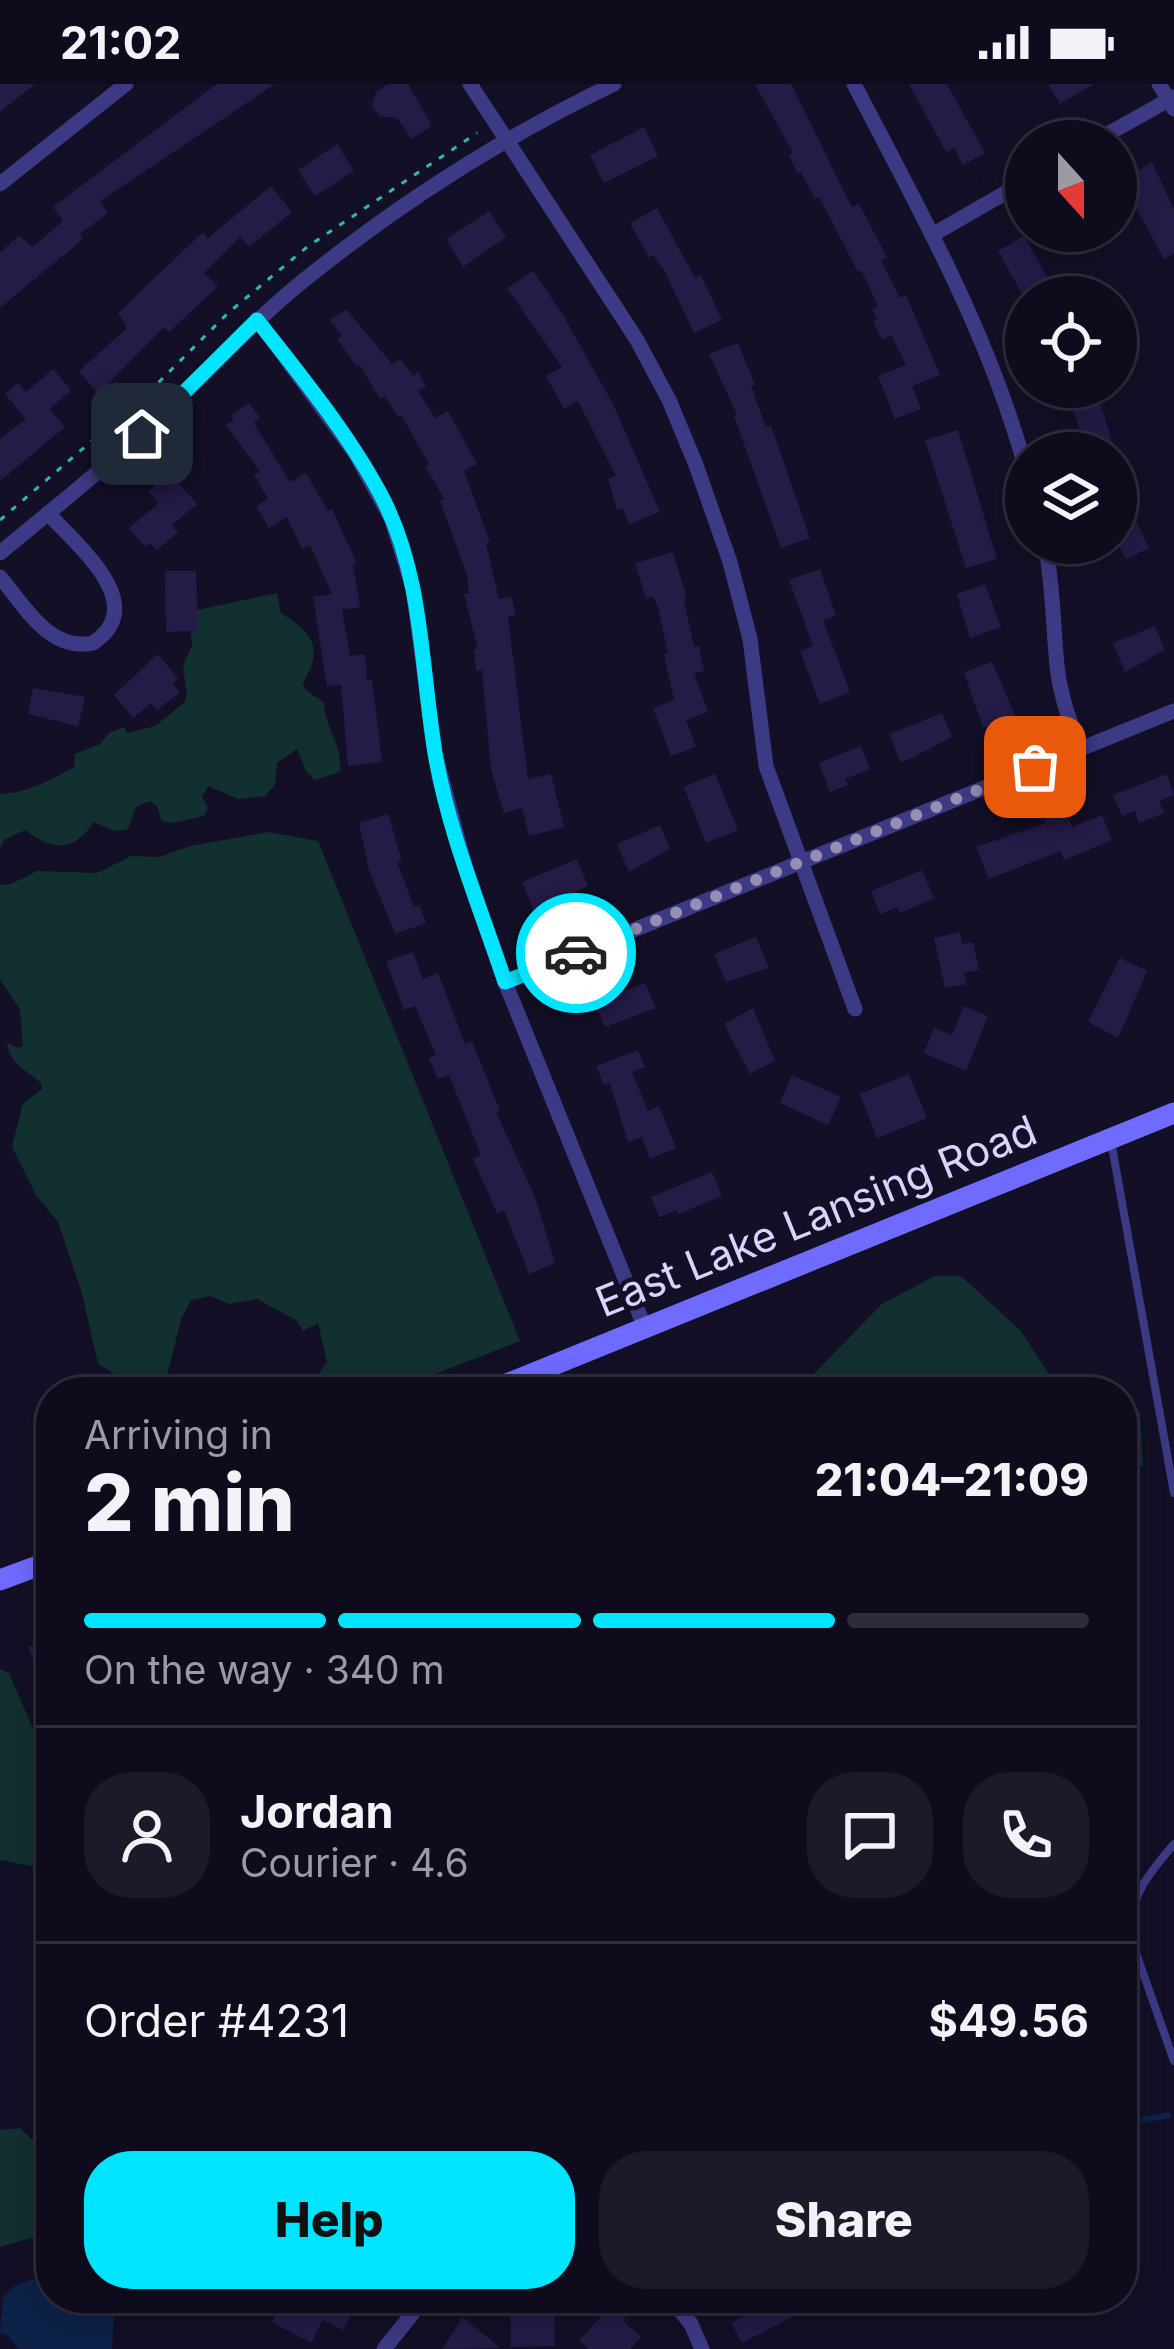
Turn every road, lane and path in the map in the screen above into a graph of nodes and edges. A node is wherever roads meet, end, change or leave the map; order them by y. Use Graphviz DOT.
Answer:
graph roads {
  1 [pos="126,84"];
  2 [pos="470,84"];
  3 [pos="614,84"];
  4 [pos="854,84"];
  5 [pos="1168,97"];
  6 [pos="1130,120"];
  7 [pos="507,140"];
  8 [pos="0,184"];
  9 [pos="1005,193"];
  10 [pos="932,235"];
  11 [pos="257,320"];
  12 [pos="1013,432"];
  13 [pos="48,513"];
  14 [pos="0,553"];
  15 [pos="1049,564"];
  16 [pos="0,577"];
  17 [pos="1174,710"];
  18 [pos="1080,748"];
  19 [pos="800,862"];
  20 [pos="505,982"];
  21 [pos="855,1009"];
  22 [pos="1174,1113"];
  23 [pos="1111,1138"];
  24 [pos="645,1328"];
  25 [pos="524,1377"];
  26 [pos="1174,1493"];
  27 [pos="36,1567"];
  28 [pos="0,1580"];
  29 [pos="1174,1844"];
  30 [pos="1137,1894"];
  31 [pos="1137,1956"];
  32 [pos="1174,2061"];
  33 [pos="412,2313"];
  34 [pos="682,2313"];
  35 [pos="384,2349"];
  36 [pos="702,2349"];
  1 -- 8 [label="street"];
  2 -- 7 [label="street"];
  3 -- 7 [label="street"];
  4 -- 10 [label="street"];
  5 -- 6 [label="street"];
  7 -- 11 [label="street"];
  7 -- 19 [label="street"];
  9 -- 10 [label="street"];
  10 -- 12 [label="street"];
  11 -- 13 [label="street"];
  11 -- 20 [label="street"];
  13 -- 14 [label="street"];
  13 -- 16 [label="street"];
  15 -- 18 [label="street"];
  17 -- 18 [label="street"];
  18 -- 19 [label="street"];
  19 -- 20 [label="street"];
  19 -- 21 [label="street"];
  20 -- 24 [label="street"];
  22 -- 23 [label="main road, East Lake Lansing Road"];
  23 -- 24 [label="main road, East Lake Lansing Road"];
  23 -- 26 [label="lane"];
  24 -- 25 [label="main road, East Lake Lansing Road"];
  27 -- 28 [label="main road"];
  29 -- 30 [label="lane"];
  31 -- 32 [label="lane"];
  33 -- 35 [label="street"];
  34 -- 36 [label="street"];
}
